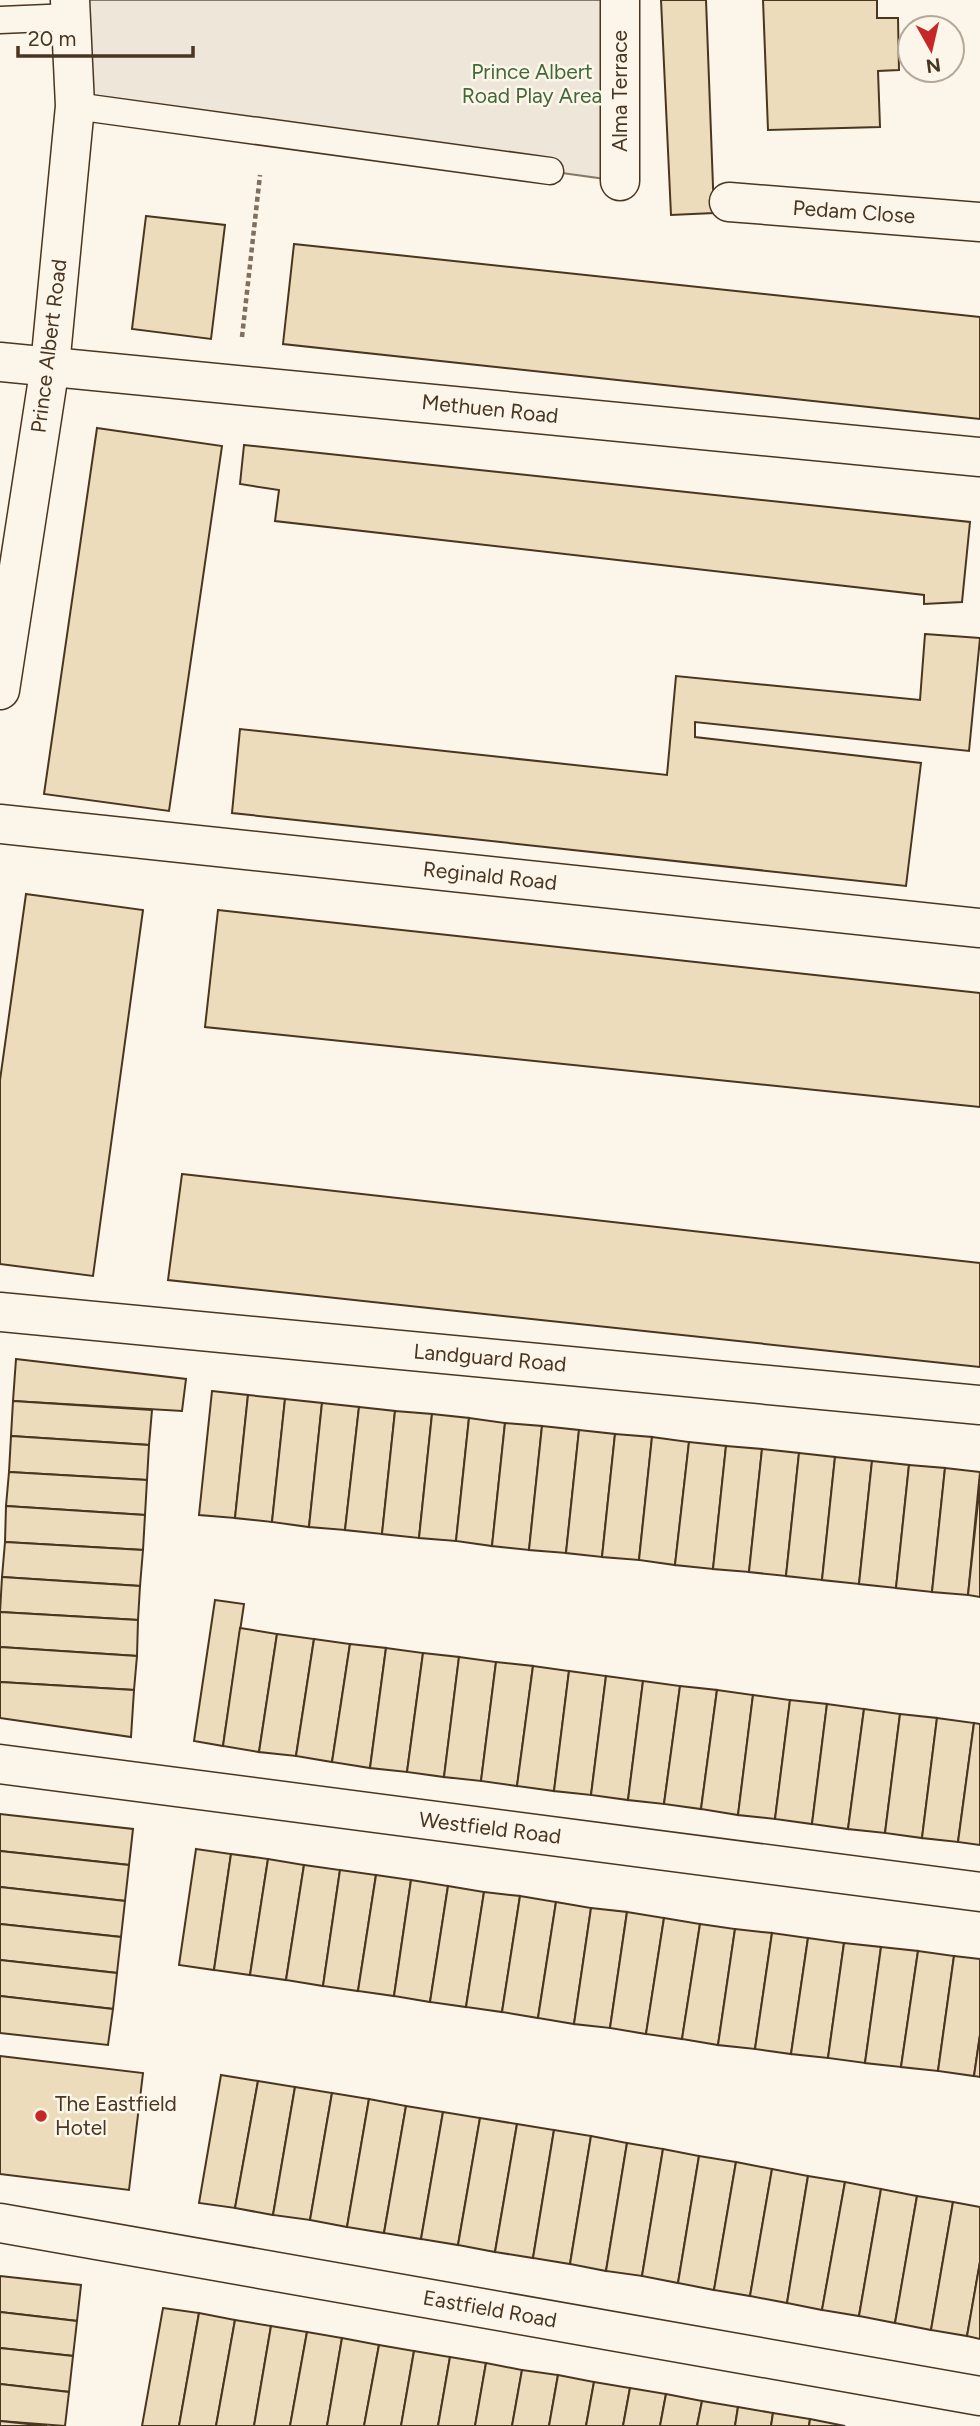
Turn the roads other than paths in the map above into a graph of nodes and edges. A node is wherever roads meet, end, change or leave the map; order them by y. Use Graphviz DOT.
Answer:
graph roads {
  1 [pos="620,0"];
  2 [pos="70,8"];
  3 [pos="0,20"];
  4 [pos="75,106"];
  5 [pos="550,172"];
  6 [pos="621,181"];
  7 [pos="729,202"];
  8 [pos="980,222"];
  9 [pos="0,362"];
  10 [pos="50,366"];
  11 [pos="980,457"];
  12 [pos="0,690"];
  13 [pos="0,824"];
  14 [pos="980,928"];
  15 [pos="0,1312"];
  16 [pos="980,1405"];
  17 [pos="0,1764"];
  18 [pos="980,1892"];
  19 [pos="0,2223"];
  20 [pos="980,2396"];
  1 -- 6 [label="street, Alma Terrace"];
  2 -- 3 [label="lane"];
  2 -- 4 [label="street, Prince Albert Road"];
  4 -- 5 [label="lane"];
  4 -- 10 [label="street, Prince Albert Road"];
  7 -- 8 [label="street, Pedam Close"];
  9 -- 10 [label="street, Methuen Road"];
  10 -- 11 [label="street, Methuen Road"];
  10 -- 12 [label="street, Prince Albert Road"];
  13 -- 14 [label="street, Reginald Road"];
  15 -- 16 [label="street, Landguard Road"];
  17 -- 18 [label="street, Westfield Road"];
  19 -- 20 [label="street, Eastfield Road"];
}
